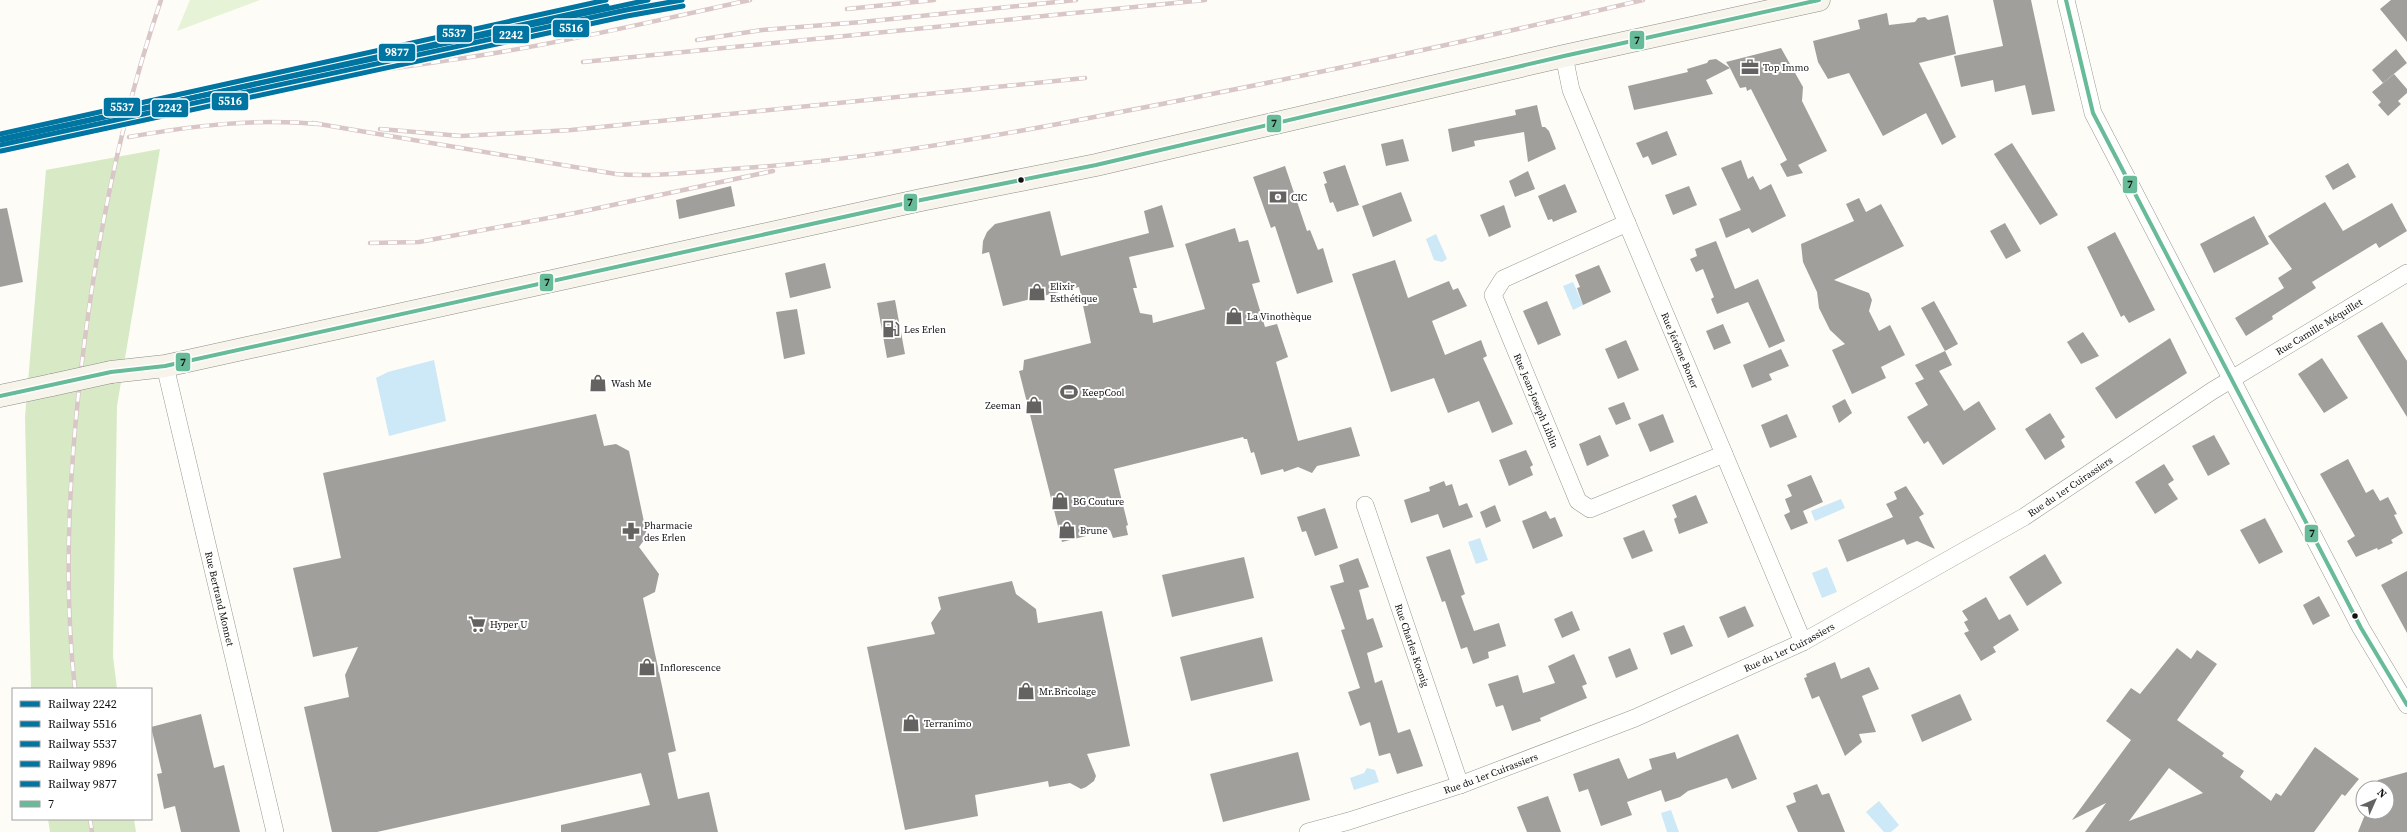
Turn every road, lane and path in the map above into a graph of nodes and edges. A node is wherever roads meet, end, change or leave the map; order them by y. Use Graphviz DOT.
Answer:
graph roads {
  1 [pos="1819,0"];
  2 [pos="2066,0"];
  3 [pos="1564,56"];
  4 [pos="1627,223"];
  5 [pos="2407,273"];
  6 [pos="165,366"];
  7 [pos="2230,380"];
  8 [pos="0,396"];
  9 [pos="1724,454"];
  10 [pos="1366,505"];
  11 [pos="1803,642"];
  12 [pos="2406,701"];
  13 [pos="1460,785"];
  14 [pos="1351,827"];
  15 [pos="275,832"];
  16 [pos="1308,832"];
  1 -- 3 [label="main road"];
  2 -- 7 [label="street"];
  3 -- 4 [label="street, Rue Jérôme Boner"];
  3 -- 6 [label="main road"];
  4 -- 9 [label="street, Rue Jérôme Boner"];
  4 -- 9 [label="street, Rue Jean-Joseph Liblin"];
  5 -- 7 [label="street, Rue Camille Méquillet"];
  6 -- 8 [label="main road, bridge"];
  6 -- 15 [label="street, Rue Bertrand Monnet"];
  7 -- 11 [label="street, Rue du 1er Cuirassiers"];
  7 -- 12 [label="street"];
  9 -- 11 [label="street, Rue Jérôme Boner"];
  10 -- 13 [label="street, Rue Charles Koenig"];
  11 -- 13 [label="street, Rue du 1er Cuirassiers"];
  13 -- 14 [label="street, Rue du 1er Cuirassiers"];
  14 -- 16 [label="street, Rue du 1er Cuirassiers"];
}
